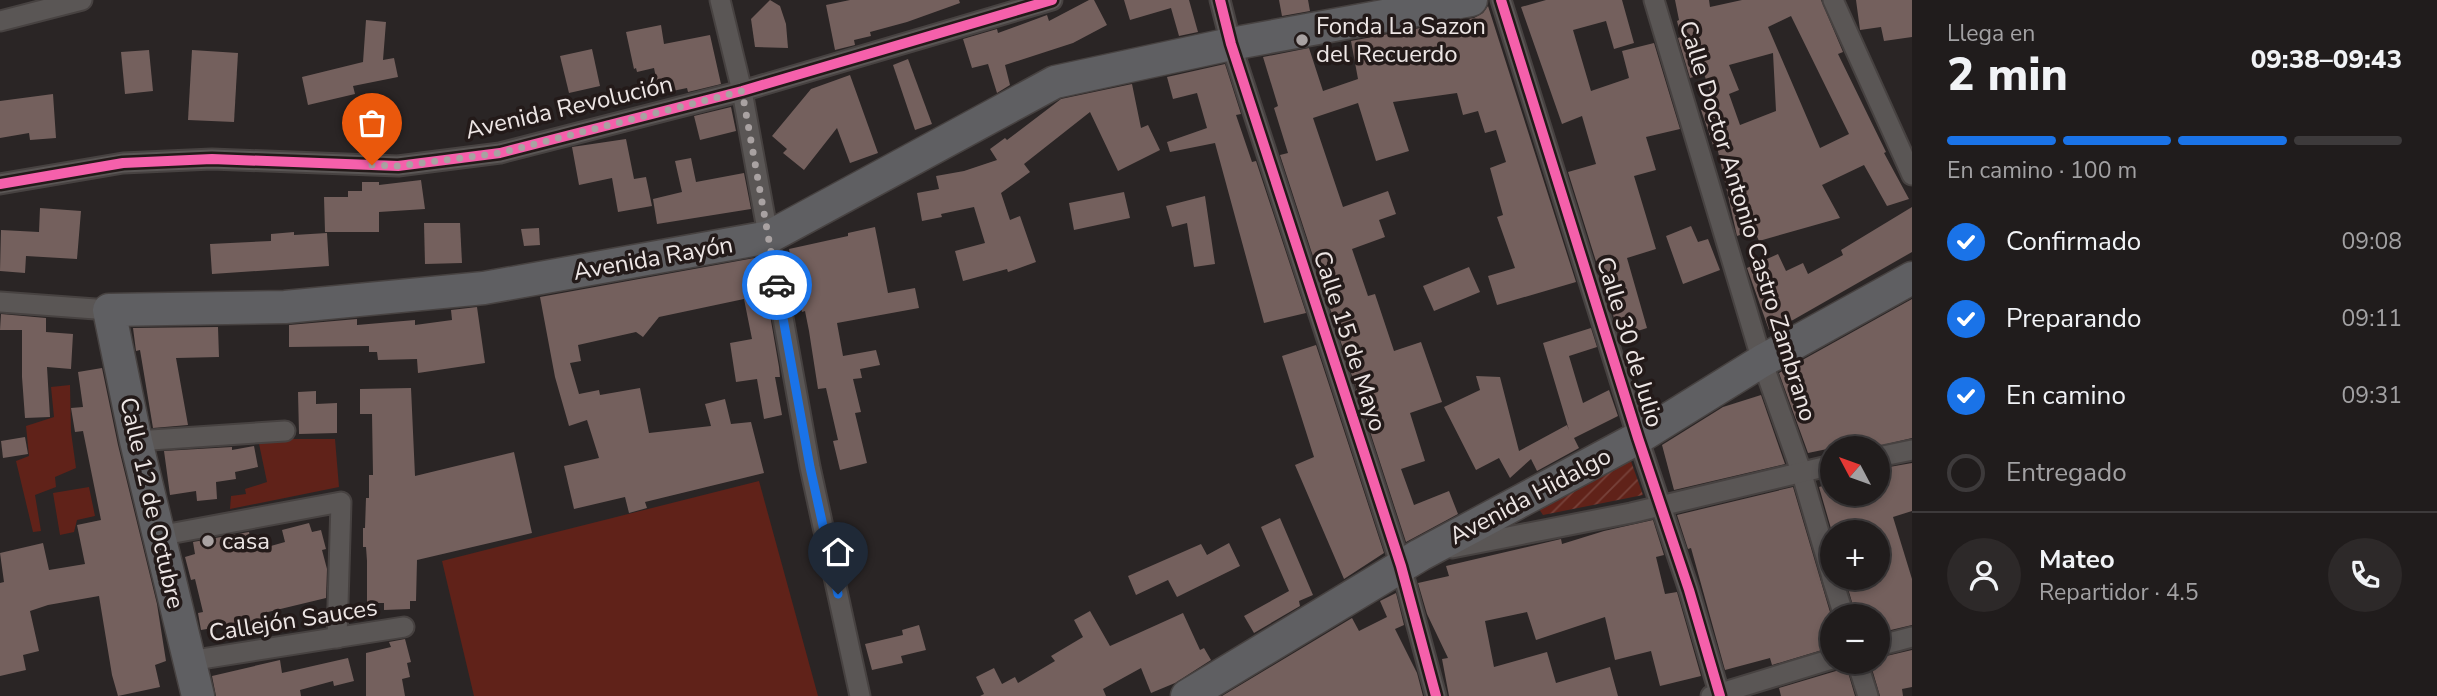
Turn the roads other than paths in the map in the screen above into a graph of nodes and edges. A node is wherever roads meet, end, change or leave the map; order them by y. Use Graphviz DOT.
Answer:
graph roads {
  1 [pos="82,0"];
  2 [pos="720,0"];
  3 [pos="1052,0"];
  4 [pos="1220,0"];
  5 [pos="1471,0"];
  6 [pos="1501,0"];
  7 [pos="1654,0"];
  8 [pos="1833,0"];
  9 [pos="0,21"];
  10 [pos="1231,44"];
  11 [pos="742,91"];
  12 [pos="1912,176"];
  13 [pos="0,184"];
  14 [pos="769,237"];
  15 [pos="1912,278"];
  16 [pos="0,302"];
  17 [pos="109,310"];
  18 [pos="1762,360"];
  19 [pos="285,431"];
  20 [pos="1638,438"];
  21 [pos="136,441"];
  22 [pos="1912,450"];
  23 [pos="1890,455"];
  24 [pos="1820,468"];
  25 [pos="1801,471"];
  26 [pos="1660,506"];
  27 [pos="158,536"];
  28 [pos="1820,536"];
  29 [pos="1410,561"];
  30 [pos="404,627"];
  31 [pos="337,638"];
  32 [pos="1912,638"];
  33 [pos="1890,643"];
  34 [pos="189,661"];
  35 [pos="1820,663"];
  36 [pos="1861,674"];
  37 [pos="1717,695"];
  38 [pos="198,696"];
  39 [pos="860,696"];
  40 [pos="1187,696"];
  41 [pos="1436,696"];
  42 [pos="1868,696"];
  1 -- 9 [label="street"];
  2 -- 11 [label="street"];
  3 -- 11 [label="street, Avenida Revolución"];
  4 -- 10 [label="street, Calle 15 de Mayo"];
  5 -- 10 [label="main road, Avenida Rayón"];
  6 -- 20 [label="street, Calle 30 de Julio"];
  7 -- 18 [label="street, Calle Doctor Antonio Castro Zambrano"];
  8 -- 12 [label="street"];
  10 -- 14 [label="main road, Avenida Rayón"];
  10 -- 29 [label="street, Calle 15 de Mayo"];
  11 -- 13 [label="street, Avenida Revolución"];
  11 -- 14 [label="street"];
  14 -- 17 [label="main road, Avenida Rayón"];
  14 -- 39 [label="street"];
  15 -- 18 [label="main road, Avenida Hidalgo"];
  16 -- 17 [label="street, Avenida Rayón"];
  17 -- 21 [label="main road, Calle 12 de Octubre"];
  18 -- 20 [label="main road, Avenida Hidalgo"];
  18 -- 25 [label="street, Calle Doctor Antonio Castro Zambrano"];
  19 -- 21 [label="street"];
  20 -- 26 [label="street, Calle 30 de Julio"];
  20 -- 29 [label="main road, Avenida Hidalgo"];
  21 -- 27 [label="main road, Calle 12 de Octubre"];
  22 -- 23 [label="street"];
  24 -- 25 [label="street"];
  25 -- 26 [label="street"];
  25 -- 28 [label="street, Calle Doctor Antonio Castro Zambrano"];
  26 -- 29 [label="street"];
  26 -- 37 [label="street, Calle 30 de Julio"];
  27 -- 31 [label="street"];
  27 -- 34 [label="main road, Calle 12 de Octubre"];
  29 -- 40 [label="main road, Avenida Hidalgo"];
  29 -- 41 [label="street, Calle 15 de Mayo"];
  30 -- 31 [label="street, Callejón Sauces"];
  31 -- 34 [label="street, Callejón Sauces"];
  32 -- 33 [label="street"];
  34 -- 38 [label="main road, Calle 12 de Octubre"];
  35 -- 37 [label="street"];
  36 -- 42 [label="street"];
}
